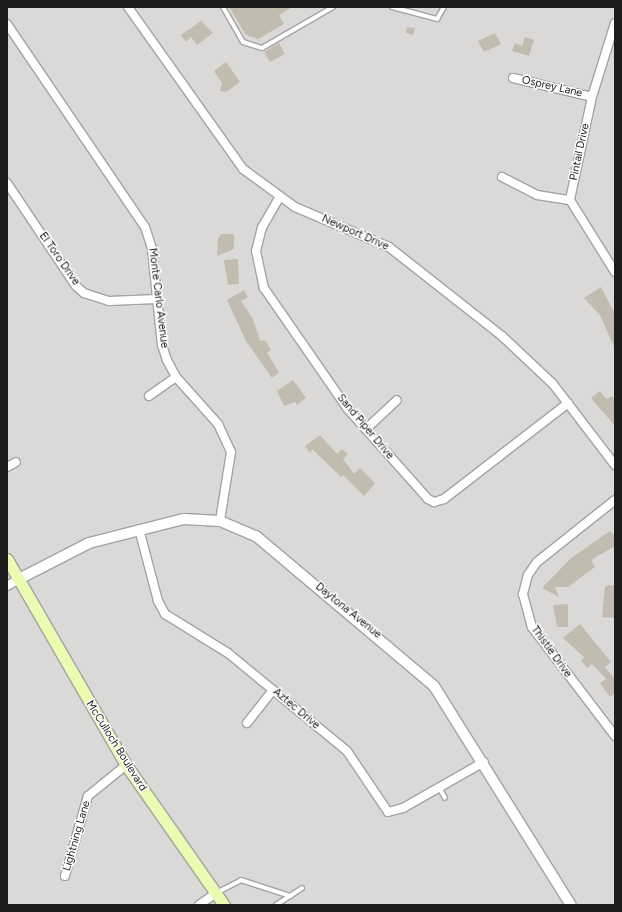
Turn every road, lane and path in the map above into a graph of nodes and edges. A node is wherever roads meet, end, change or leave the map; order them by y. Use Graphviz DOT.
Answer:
graph roads {
  1 [pos="128,7"];
  2 [pos="223,7"];
  3 [pos="333,7"];
  4 [pos="392,7"];
  5 [pos="444,7"];
  6 [pos="615,23"];
  7 [pos="7,24"];
  8 [pos="513,78"];
  9 [pos="592,97"];
  10 [pos="502,177"];
  11 [pos="7,183"];
  12 [pos="279,198"];
  13 [pos="570,200"];
  14 [pos="615,272"];
  15 [pos="157,299"];
  16 [pos="176,377"];
  17 [pos="149,396"];
  18 [pos="397,400"];
  19 [pos="568,403"];
  20 [pos="366,429"];
  21 [pos="16,462"];
  22 [pos="615,465"];
  23 [pos="7,467"];
  24 [pos="615,500"];
  25 [pos="220,521"];
  26 [pos="139,529"];
  27 [pos="7,559"];
  28 [pos="17,580"];
  29 [pos="7,586"];
  30 [pos="273,690"];
  31 [pos="247,723"];
  32 [pos="615,736"];
  33 [pos="484,762"];
  34 [pos="126,765"];
  35 [pos="440,789"];
  36 [pos="444,798"];
  37 [pos="65,876"];
  38 [pos="302,888"];
  39 [pos="216,893"];
  40 [pos="290,896"];
  41 [pos="199,905"];
  42 [pos="224,905"];
  43 [pos="276,905"];
  44 [pos="571,905"];
  1 -- 12 [label="street, Newport Drive"];
  2 -- 3 [label="lane"];
  4 -- 5 [label="lane"];
  6 -- 9 [label="street, Pintail Drive"];
  7 -- 15 [label="street, Monte Carlo Avenue"];
  8 -- 9 [label="street, Osprey Lane"];
  9 -- 13 [label="street, Pintail Drive"];
  10 -- 13 [label="street"];
  11 -- 15 [label="street, El Toro Drive"];
  12 -- 19 [label="street, Newport Drive"];
  12 -- 20 [label="street, Sand Piper Drive"];
  13 -- 14 [label="street"];
  15 -- 16 [label="street, Monte Carlo Avenue"];
  16 -- 17 [label="street"];
  16 -- 25 [label="street, Monte Carlo Avenue"];
  18 -- 20 [label="street"];
  19 -- 20 [label="street, Sand Piper Drive"];
  19 -- 22 [label="street, Newport Drive"];
  21 -- 23 [label="street"];
  24 -- 32 [label="street, Thistle Drive"];
  25 -- 26 [label="street, Daytona Avenue"];
  25 -- 33 [label="street, Daytona Avenue"];
  26 -- 28 [label="street, Daytona Avenue"];
  26 -- 30 [label="street, Aztec Drive"];
  27 -- 28 [label="main road, McCulloch Boulevard"];
  28 -- 29 [label="street"];
  28 -- 34 [label="main road, McCulloch Boulevard"];
  30 -- 31 [label="street"];
  30 -- 35 [label="street, Aztec Drive"];
  33 -- 35 [label="street, Aztec Drive"];
  33 -- 44 [label="street, Daytona Avenue"];
  34 -- 37 [label="street, Lightning Lane"];
  34 -- 39 [label="main road, McCulloch Boulevard"];
  35 -- 36 [label="lane"];
  38 -- 40 [label="lane"];
  39 -- 40 [label="lane"];
  39 -- 41 [label="street"];
  39 -- 42 [label="main road, McCulloch Boulevard"];
  40 -- 43 [label="lane"];
}
